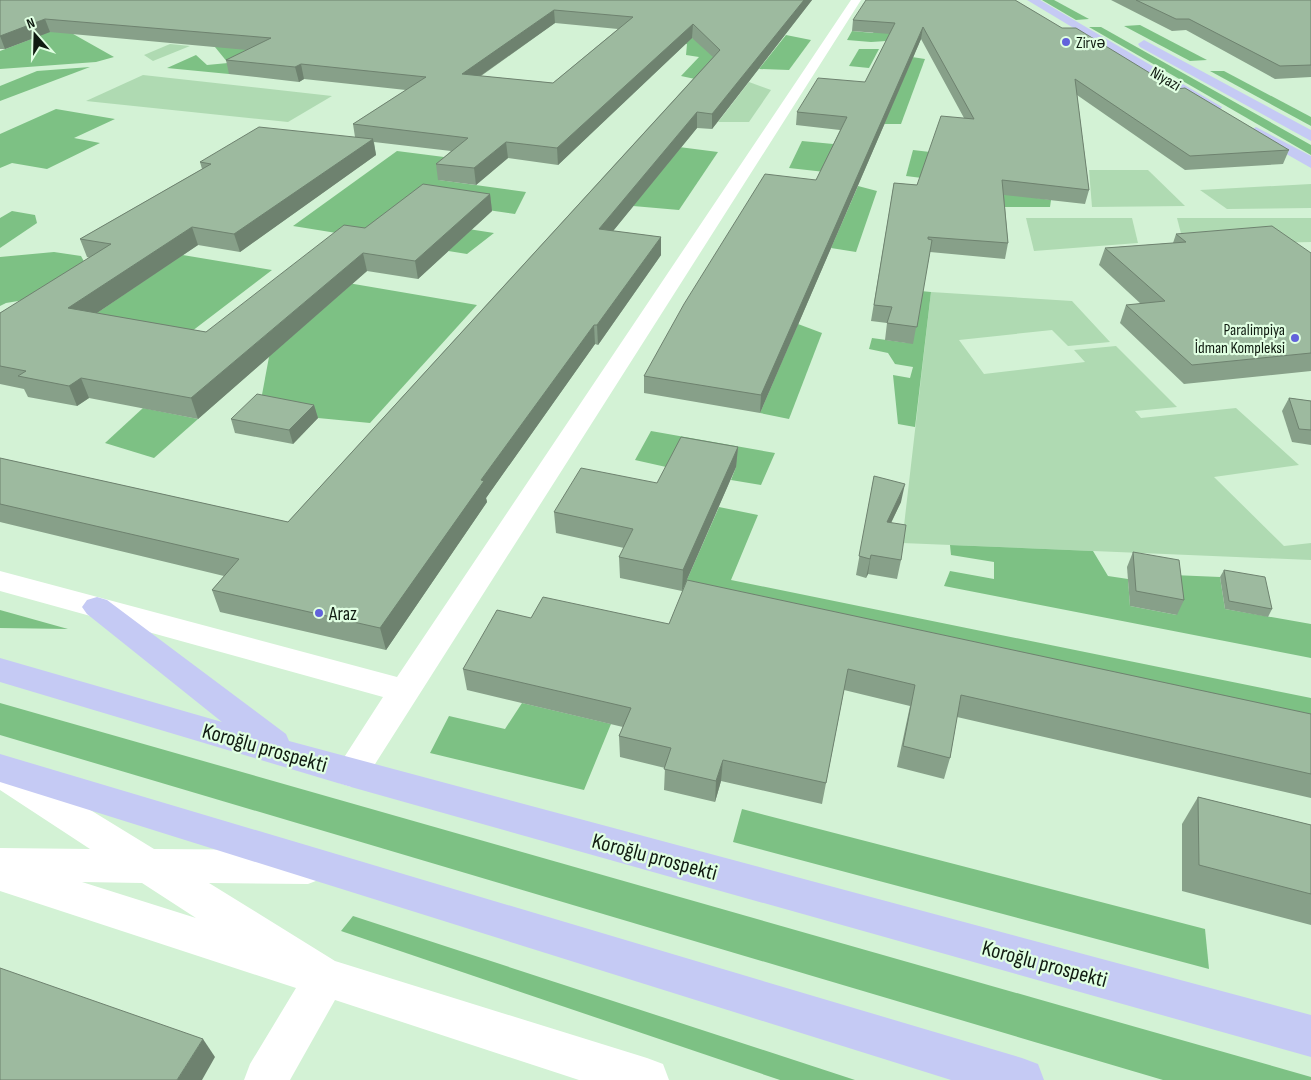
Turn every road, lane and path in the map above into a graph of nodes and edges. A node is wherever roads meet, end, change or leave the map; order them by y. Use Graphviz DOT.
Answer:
graph roads {
  1 [pos="856,0"];
  2 [pos="1032,0"];
  3 [pos="1096,23"];
  4 [pos="1073,24"];
  5 [pos="1136,40"];
  6 [pos="1227,114"];
  7 [pos="1244,124"];
  8 [pos="1311,136"];
  9 [pos="1311,163"];
  10 [pos="0,581"];
  11 [pos="97,607"];
  12 [pos="0,670"];
  13 [pos="404,690"];
  14 [pos="287,754"];
  15 [pos="0,768"];
  16 [pos="0,772"];
  17 [pos="351,773"];
  18 [pos="0,864"];
  19 [pos="148,866"];
  20 [pos="324,867"];
  21 [pos="0,874"];
  22 [pos="325,978"];
  23 [pos="1311,1036"];
  24 [pos="266,1080"];
  25 [pos="647,1080"];
  26 [pos="1022,1080"];
  1 -- 13 [label="street"];
  2 -- 4 [label="main road, Niyazi"];
  3 -- 4 [label="main road"];
  4 -- 6 [label="main road, Niyazi"];
  5 -- 8 [label="main road"];
  7 -- 9 [label="main road"];
  10 -- 11 [label="street"];
  11 -- 13 [label="street"];
  11 -- 14 [label="main road"];
  12 -- 14 [label="main road, Koroğlu prospekti"];
  13 -- 17 [label="street"];
  14 -- 17 [label="main road, Koroğlu prospekti"];
  15 -- 20 [label="main road"];
  16 -- 19 [label="street"];
  17 -- 23 [label="main road, Koroğlu prospekti"];
  18 -- 19 [label="street"];
  19 -- 20 [label="street"];
  19 -- 22 [label="street"];
  20 -- 26 [label="main road"];
  21 -- 22 [label="street"];
  22 -- 24 [label="street"];
  22 -- 25 [label="street"];
}
